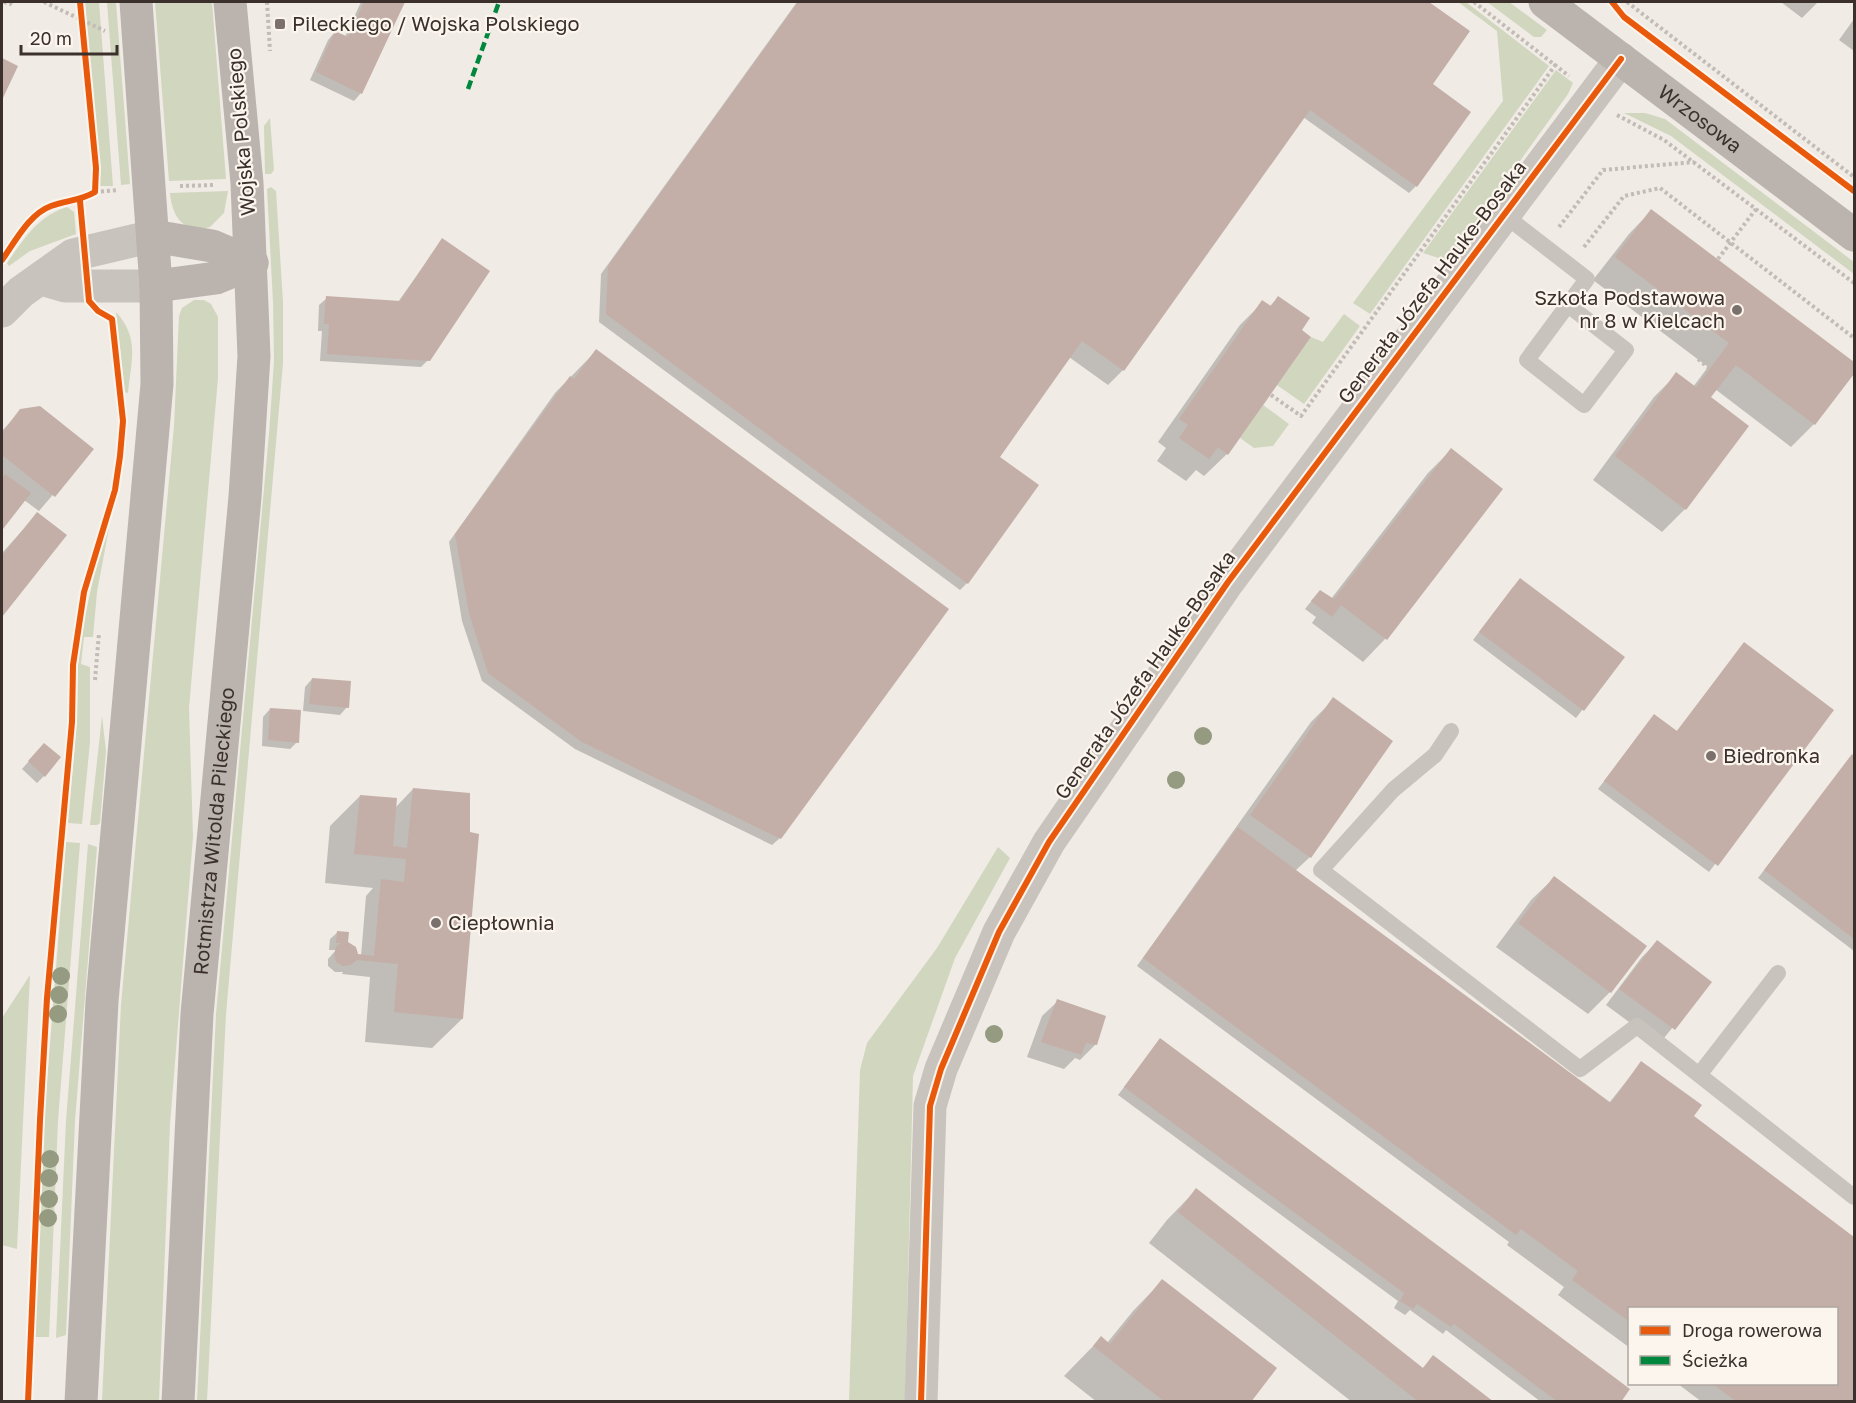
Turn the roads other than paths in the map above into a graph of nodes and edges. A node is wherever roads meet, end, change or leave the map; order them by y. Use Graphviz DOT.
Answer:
graph roads {
  1 [pos="136,2"];
  2 [pos="230,2"];
  3 [pos="1545,2"];
  4 [pos="1621,59"];
  5 [pos="1503,214"];
  6 [pos="1854,235"];
  7 [pos="153,236"];
  8 [pos="252,263"];
  9 [pos="41,279"];
  10 [pos="156,286"];
  11 [pos="1568,305"];
  12 [pos="2,311"];
  13 [pos="1451,731"];
  14 [pos="1778,973"];
  15 [pos="1699,1075"];
  16 [pos="1854,1197"];
  17 [pos="81,1401"];
  18 [pos="178,1401"];
  19 [pos="921,1401"];
  1 -- 7 [label="main road"];
  2 -- 8 [label="main road, Wojska Polskiego"];
  3 -- 4 [label="main road, Wrzosowa"];
  4 -- 5 [label="street, Generała Józefa Hauke-Bosaka"];
  4 -- 6 [label="main road, Wrzosowa"];
  5 -- 11 [label="lane"];
  5 -- 19 [label="street, Generała Józefa Hauke-Bosaka"];
  7 -- 8 [label="main road"];
  7 -- 9 [label="street"];
  7 -- 10 [label="main road"];
  8 -- 10 [label="main road"];
  8 -- 18 [label="main road, Rotmistrza Witolda Pileckiego"];
  9 -- 10 [label="street"];
  9 -- 12 [label="street"];
  10 -- 17 [label="main road"];
  11 -- 11 [label="lane"];
  13 -- 15 [label="lane"];
  14 -- 15 [label="lane"];
  15 -- 16 [label="lane"];
}
